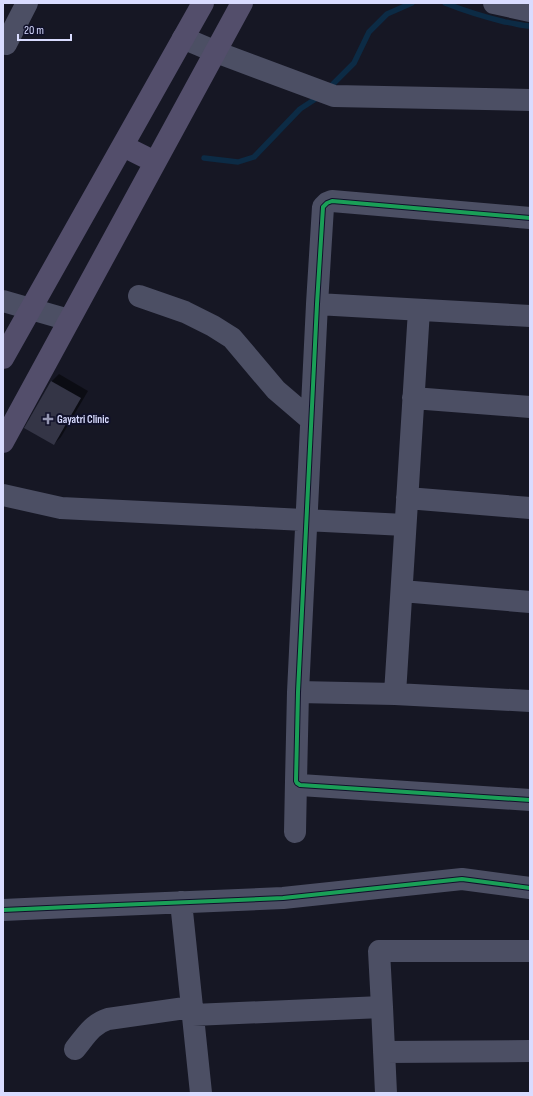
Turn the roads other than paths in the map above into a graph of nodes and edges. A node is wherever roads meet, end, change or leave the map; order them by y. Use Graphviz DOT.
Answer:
graph roads {
  1 [pos="26,3"];
  2 [pos="203,3"];
  3 [pos="242,3"];
  4 [pos="494,3"];
  5 [pos="530,11"];
  6 [pos="183,38"];
  7 [pos="6,44"];
  8 [pos="216,52"];
  9 [pos="530,100"];
  10 [pos="123,146"];
  11 [pos="155,162"];
  12 [pos="530,218"];
  13 [pos="139,296"];
  14 [pos="3,301"];
  15 [pos="317,304"];
  16 [pos="31,309"];
  17 [pos="419,310"];
  18 [pos="530,316"];
  19 [pos="69,320"];
  20 [pos="3,358"];
  21 [pos="413,398"];
  22 [pos="530,406"];
  23 [pos="311,420"];
  24 [pos="3,442"];
  25 [pos="3,495"];
  26 [pos="407,498"];
  27 [pos="530,508"];
  28 [pos="307,520"];
  29 [pos="405,525"];
  30 [pos="402,591"];
  31 [pos="530,602"];
  32 [pos="298,692"];
  33 [pos="395,694"];
  34 [pos="530,701"];
  35 [pos="296,781"];
  36 [pos="530,800"];
  37 [pos="295,832"];
  38 [pos="530,888"];
  39 [pos="181,902"];
  40 [pos="3,910"];
  41 [pos="530,951"];
  42 [pos="382,1007"];
  43 [pos="193,1011"];
  44 [pos="75,1049"];
  45 [pos="530,1051"];
  46 [pos="384,1052"];
  47 [pos="201,1093"];
  48 [pos="386,1093"];
  1 -- 7 [label="street"];
  2 -- 6 [label="main road"];
  3 -- 8 [label="main road"];
  4 -- 5 [label="street"];
  6 -- 8 [label="street"];
  6 -- 10 [label="main road"];
  8 -- 9 [label="street"];
  8 -- 11 [label="main road"];
  10 -- 11 [label="main road"];
  10 -- 16 [label="main road"];
  11 -- 19 [label="main road"];
  12 -- 15 [label="street"];
  13 -- 23 [label="street"];
  14 -- 16 [label="street"];
  15 -- 17 [label="street"];
  15 -- 23 [label="street"];
  16 -- 19 [label="street"];
  16 -- 20 [label="main road"];
  17 -- 18 [label="street"];
  17 -- 21 [label="street"];
  19 -- 24 [label="main road"];
  21 -- 22 [label="street"];
  21 -- 26 [label="street"];
  23 -- 28 [label="street"];
  25 -- 28 [label="street"];
  26 -- 27 [label="street"];
  26 -- 29 [label="street"];
  28 -- 29 [label="street"];
  28 -- 32 [label="street"];
  29 -- 30 [label="street"];
  30 -- 31 [label="street"];
  30 -- 33 [label="street"];
  32 -- 33 [label="street"];
  32 -- 35 [label="street"];
  33 -- 34 [label="street"];
  35 -- 36 [label="street"];
  35 -- 37 [label="street"];
  38 -- 39 [label="street"];
  39 -- 40 [label="street"];
  39 -- 43 [label="street"];
  41 -- 42 [label="street"];
  42 -- 43 [label="street"];
  42 -- 46 [label="street"];
  43 -- 44 [label="street"];
  43 -- 47 [label="street"];
  45 -- 46 [label="street"];
  46 -- 48 [label="street"];
}
